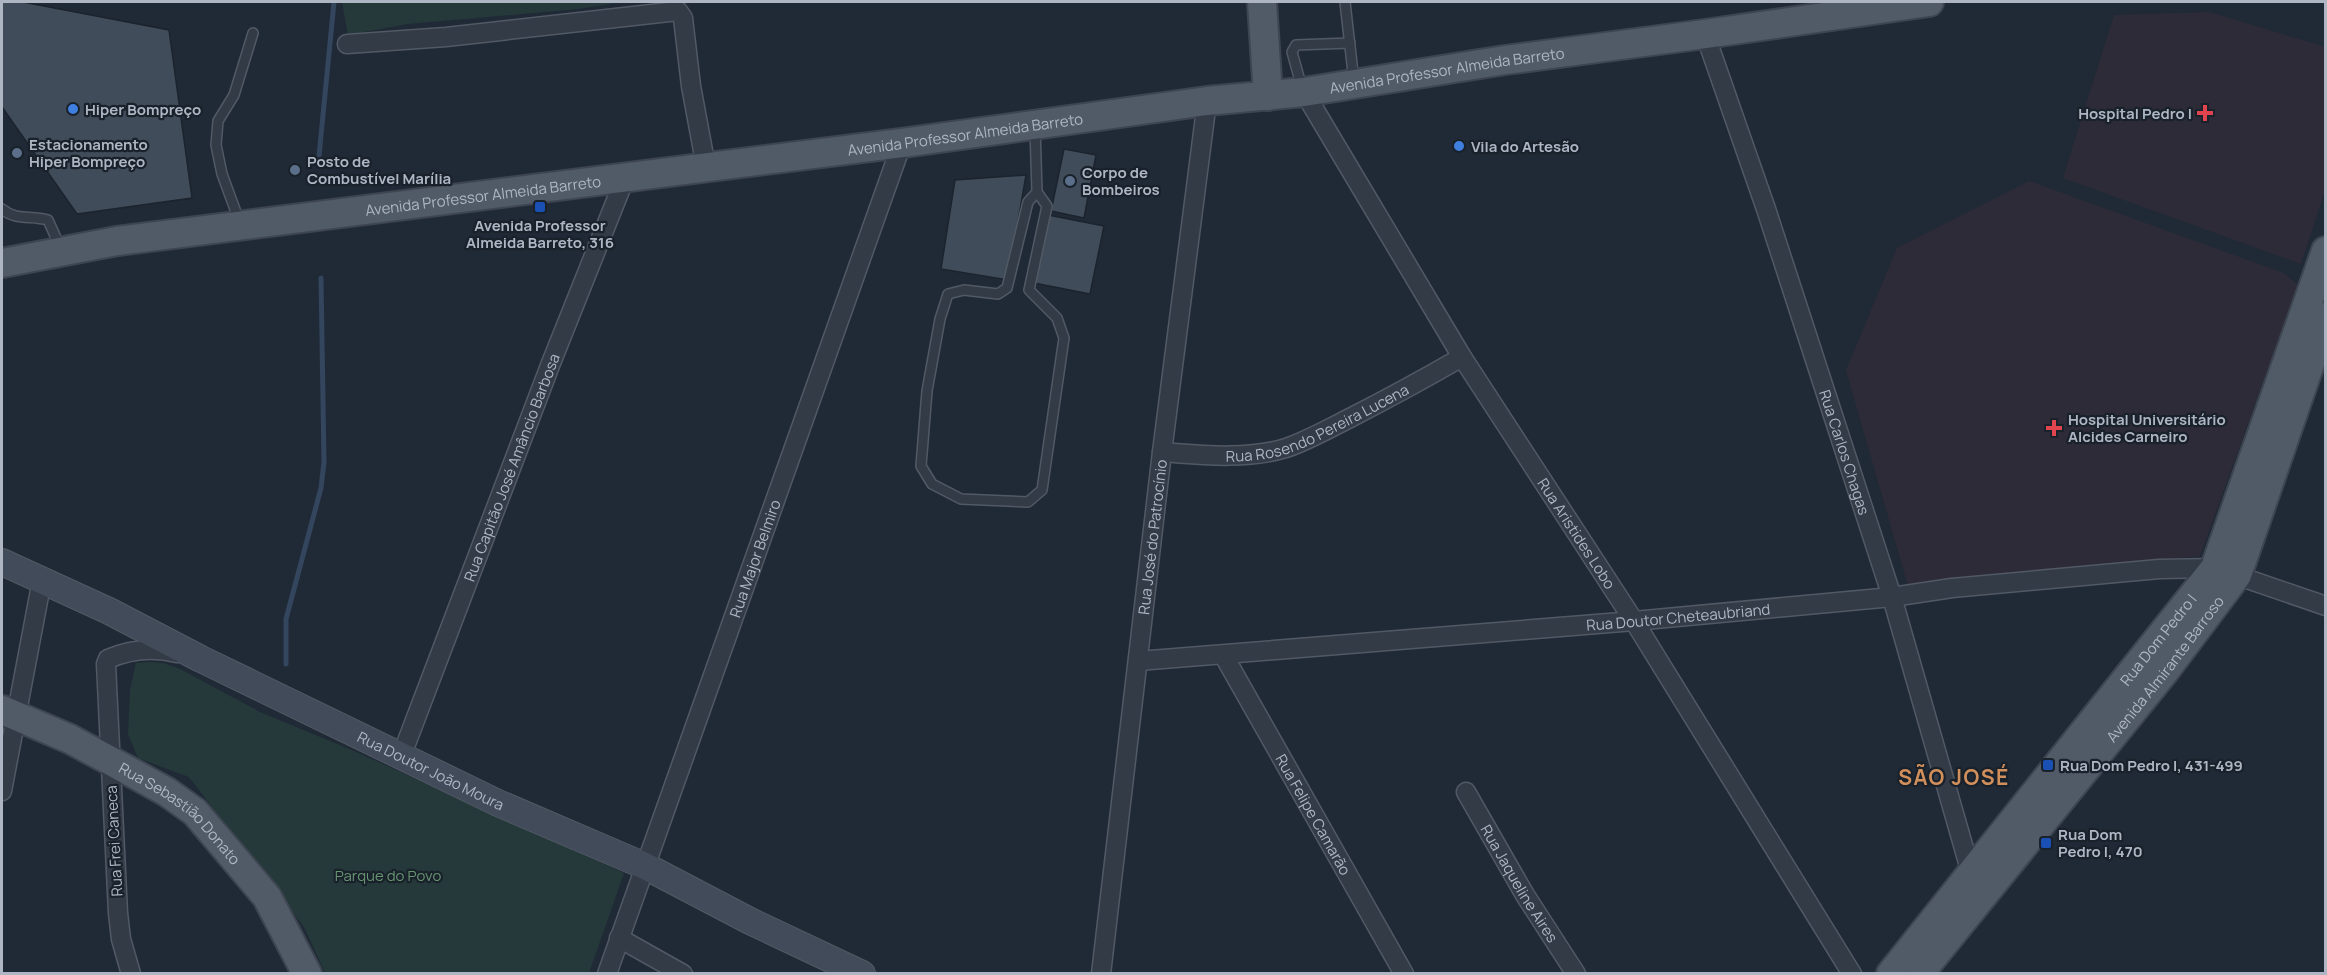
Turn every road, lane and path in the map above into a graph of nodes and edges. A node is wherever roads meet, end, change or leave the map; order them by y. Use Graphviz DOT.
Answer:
graph roads {
  1 [pos="1262,2"];
  2 [pos="1345,2"];
  3 [pos="1929,2"];
  4 [pos="253,33"];
  5 [pos="1705,34"];
  6 [pos="1350,43"];
  7 [pos="347,44"];
  8 [pos="1354,84"];
  9 [pos="1304,92"];
  10 [pos="1268,96"];
  11 [pos="1207,101"];
  12 [pos="1035,125"];
  13 [pos="902,143"];
  14 [pos="706,167"];
  15 [pos="625,178"];
  16 [pos="1037,192"];
  17 [pos="2,209"];
  18 [pos="241,225"];
  19 [pos="2325,251"];
  20 [pos="62,252"];
  21 [pos="2,263"];
  22 [pos="2325,317"];
  23 [pos="1462,357"];
  24 [pos="1162,452"];
  25 [pos="2,562"];
  26 [pos="2226,572"];
  27 [pos="42,580"];
  28 [pos="1892,597"];
  29 [pos="2325,606"];
  30 [pos="1634,621"];
  31 [pos="1224,656"];
  32 [pos="201,659"];
  33 [pos="1138,661"];
  34 [pos="8,712"];
  35 [pos="401,757"];
  36 [pos="109,760"];
  37 [pos="2,791"];
  38 [pos="1466,792"];
  39 [pos="645,866"];
  40 [pos="1971,873"];
  41 [pos="619,938"];
  42 [pos="131,974"];
  43 [pos="307,974"];
  44 [pos="607,974"];
  45 [pos="683,974"];
  46 [pos="862,974"];
  47 [pos="1101,974"];
  48 [pos="1404,974"];
  49 [pos="1576,974"];
  50 [pos="1852,974"];
  51 [pos="1891,974"];
  52 [pos="1919,974"];
  1 -- 10 [label="main road"];
  2 -- 6 [label="lane"];
  3 -- 5 [label="main road, Avenida Professor Almeida Barreto"];
  4 -- 18 [label="lane"];
  5 -- 8 [label="main road, Avenida Professor Almeida Barreto"];
  5 -- 28 [label="street, Rua Carlos Chagas"];
  6 -- 8 [label="lane"];
  6 -- 9 [label="lane"];
  7 -- 14 [label="street"];
  8 -- 9 [label="main road, Avenida Professor Almeida Barreto"];
  9 -- 10 [label="main road, Avenida Professor Almeida Barreto"];
  9 -- 23 [label="street, Rua Aristides Lobo"];
  10 -- 11 [label="main road, Avenida Professor Almeida Barreto"];
  11 -- 12 [label="main road, Avenida Professor Almeida Barreto"];
  11 -- 24 [label="street, Rua José do Patrocínio"];
  12 -- 13 [label="main road, Avenida Professor Almeida Barreto"];
  12 -- 16 [label="lane"];
  13 -- 14 [label="main road, Avenida Professor Almeida Barreto"];
  13 -- 39 [label="street, Rua Major Belmiro"];
  14 -- 15 [label="main road, Avenida Professor Almeida Barreto"];
  15 -- 18 [label="main road, Avenida Professor Almeida Barreto"];
  15 -- 35 [label="street, Rua Capitão José Amâncio Barbosa"];
  16 -- 16 [label="lane"];
  17 -- 20 [label="lane"];
  18 -- 20 [label="main road, Avenida Professor Almeida Barreto"];
  19 -- 26 [label="main road, Rua Dom Pedro I"];
  20 -- 21 [label="main road, Avenida Professor Almeida Barreto"];
  22 -- 26 [label="main road, Avenida Almirante Barroso"];
  23 -- 24 [label="street, Rua Rosendo Pereira Lucena"];
  23 -- 30 [label="street, Rua Aristides Lobo"];
  24 -- 33 [label="street, Rua José do Patrocínio"];
  25 -- 27 [label="main road, Rua Doutor João Moura"];
  26 -- 28 [label="street, Rua Doutor Cheteaubriand"];
  26 -- 29 [label="street, Rua Doutor Cheteaubriand"];
  26 -- 40 [label="main road, Rua Dom Pedro I"];
  26 -- 52 [label="main road, Avenida Almirante Barroso"];
  27 -- 32 [label="main road, Rua Doutor João Moura"];
  27 -- 34 [label="street"];
  28 -- 30 [label="street, Rua Doutor Cheteaubriand"];
  28 -- 40 [label="street, Rua Carlos Chagas"];
  30 -- 31 [label="street, Rua Doutor Cheteaubriand"];
  30 -- 50 [label="street, Rua Aristides Lobo"];
  31 -- 33 [label="street, Rua Doutor Cheteaubriand"];
  31 -- 48 [label="street, Rua Felipe Camarão"];
  32 -- 35 [label="main road, Rua Doutor João Moura"];
  32 -- 36 [label="street, Rua Frei Caneca"];
  33 -- 47 [label="street, Rua José do Patrocínio"];
  34 -- 36 [label="main road, Rua Sebastião Donato"];
  34 -- 37 [label="street"];
  35 -- 39 [label="main road, Rua Doutor João Moura"];
  36 -- 42 [label="street, Rua Frei Caneca"];
  36 -- 43 [label="main road, Rua Sebastião Donato"];
  38 -- 49 [label="street, Rua Jaqueline Aires"];
  39 -- 41 [label="street, Rua Major Belmiro"];
  39 -- 46 [label="main road, Rua Doutor João Moura"];
  40 -- 51 [label="main road, Rua Dom Pedro I"];
  41 -- 44 [label="street, Rua Major Belmiro"];
  41 -- 45 [label="street"];
}
